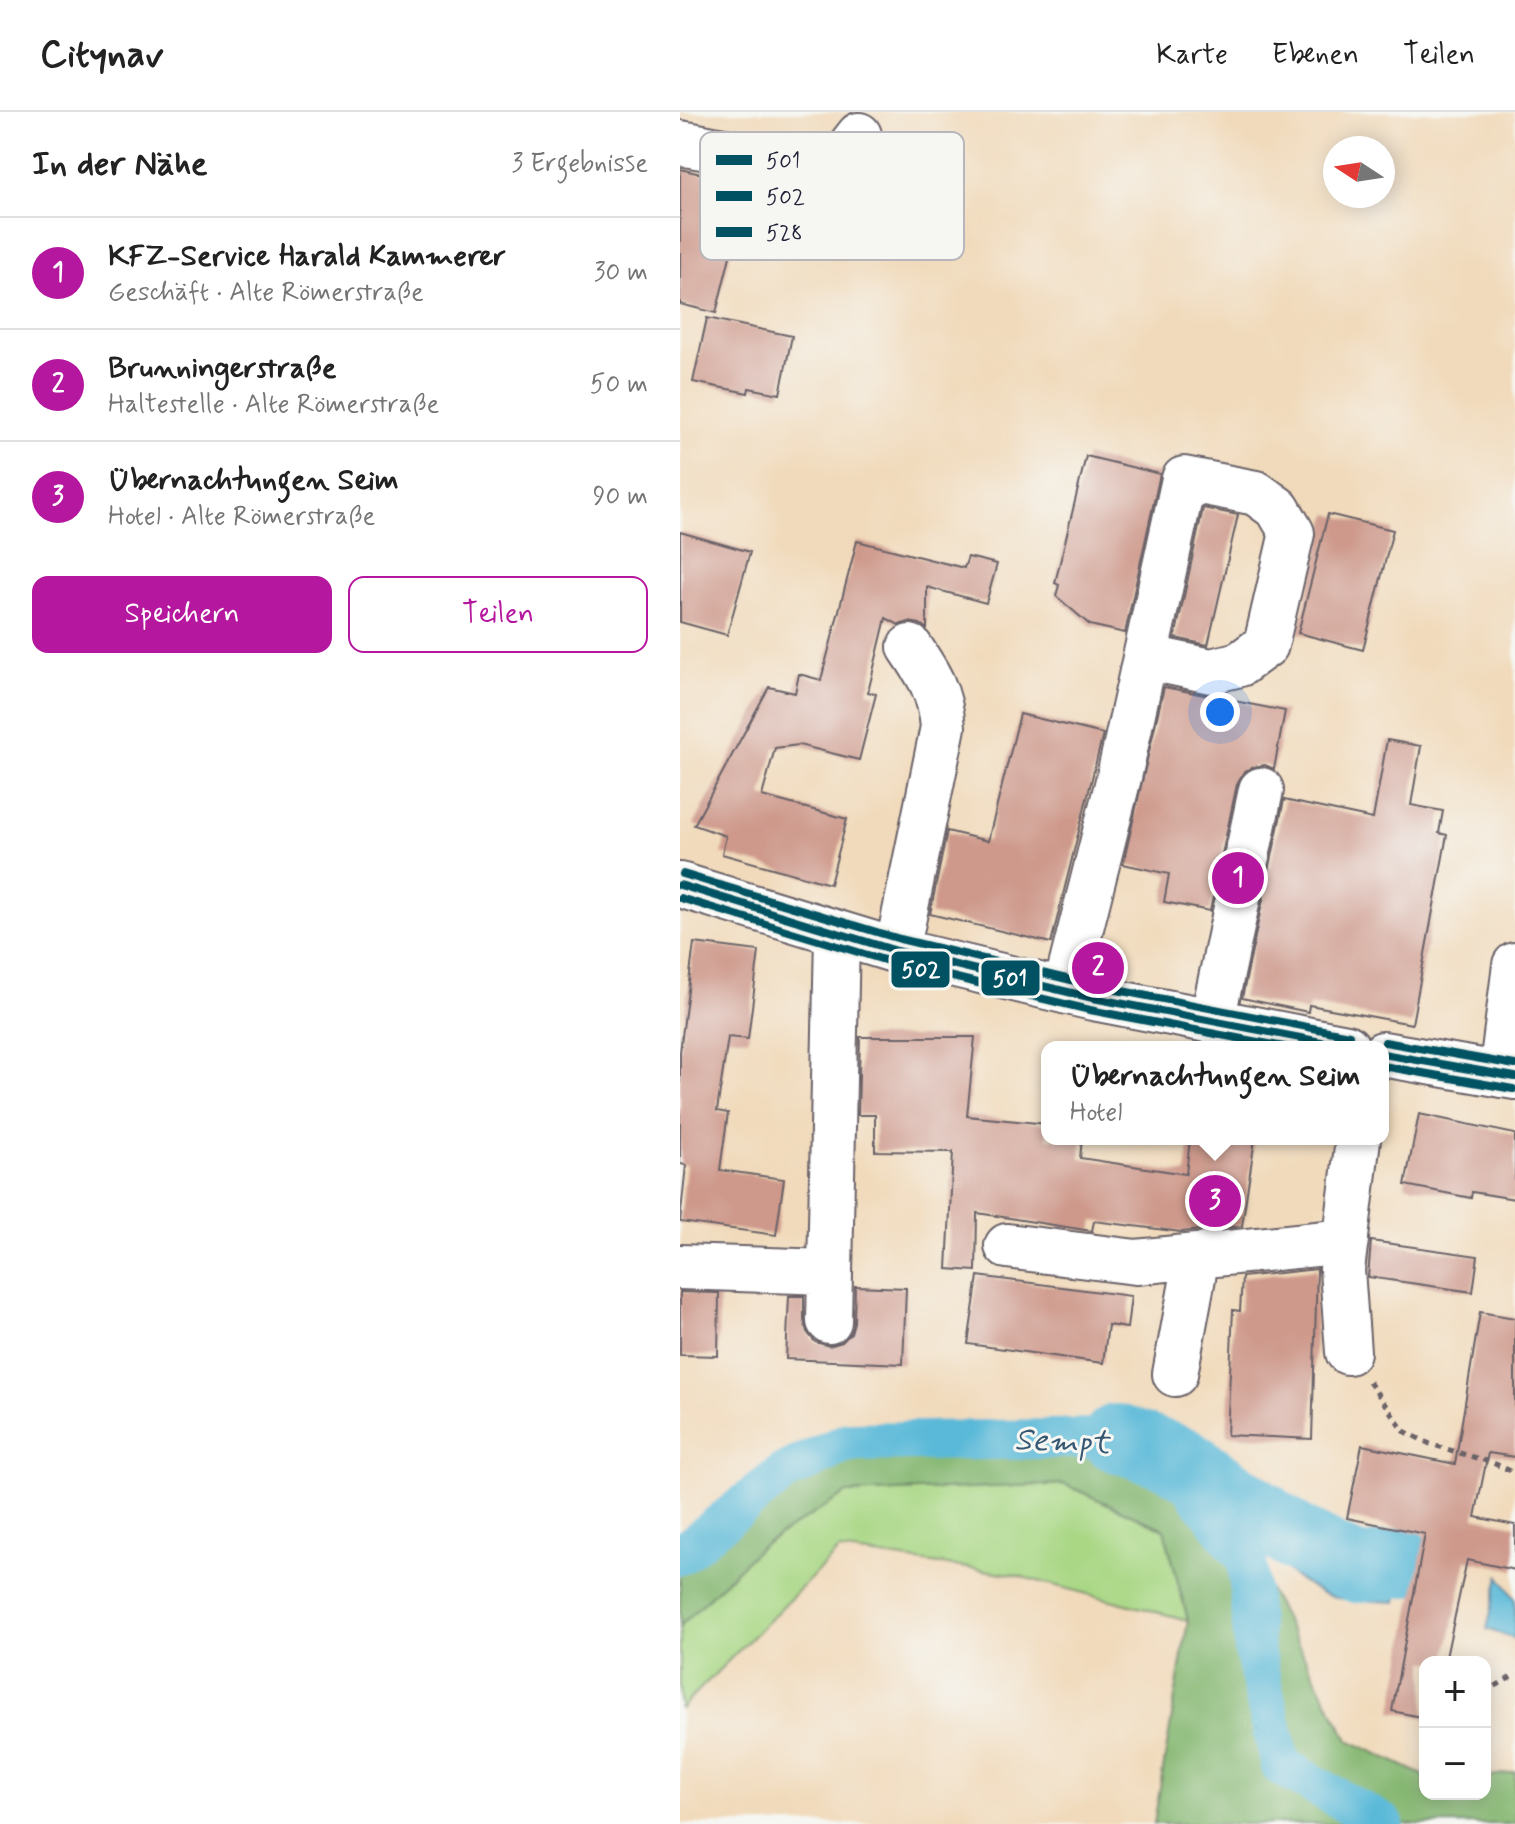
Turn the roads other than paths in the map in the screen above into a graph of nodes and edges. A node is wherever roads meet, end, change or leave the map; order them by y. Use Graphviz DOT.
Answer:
graph roads {
  1 [pos="680,143"];
  2 [pos="700,146"];
  3 [pos="910,647"];
  4 [pos="1145,657"];
  5 [pos="1261,790"];
  6 [pos="680,885"];
  7 [pos="837,935"];
  8 [pos="897,951"];
  9 [pos="1515,965"];
  10 [pos="1065,991"];
  11 [pos="1212,1021"];
  12 [pos="1316,1041"];
  13 [pos="1389,1055"];
  14 [pos="1508,1076"];
  15 [pos="1357,1145"];
  16 [pos="1346,1241"];
  17 [pos="1007,1246"];
  18 [pos="1197,1256"];
  19 [pos="680,1267"];
  20 [pos="829,1272"];
  21 [pos="829,1321"];
  22 [pos="1348,1352"];
  23 [pos="1175,1374"];
  1 -- 2 [label="main road"];
  3 -- 8 [label="main road"];
  4 -- 4 [label="main road"];
  4 -- 10 [label="main road"];
  5 -- 11 [label="main road"];
  6 -- 7 [label="main road"];
  7 -- 8 [label="main road"];
  7 -- 20 [label="main road"];
  8 -- 10 [label="main road"];
  9 -- 14 [label="main road"];
  10 -- 11 [label="main road"];
  11 -- 12 [label="main road"];
  13 -- 14 [label="main road"];
  15 -- 16 [label="main road"];
  16 -- 18 [label="main road"];
  16 -- 22 [label="main road"];
  17 -- 18 [label="main road"];
  18 -- 23 [label="main road"];
  19 -- 20 [label="main road"];
  20 -- 21 [label="main road"];
}
